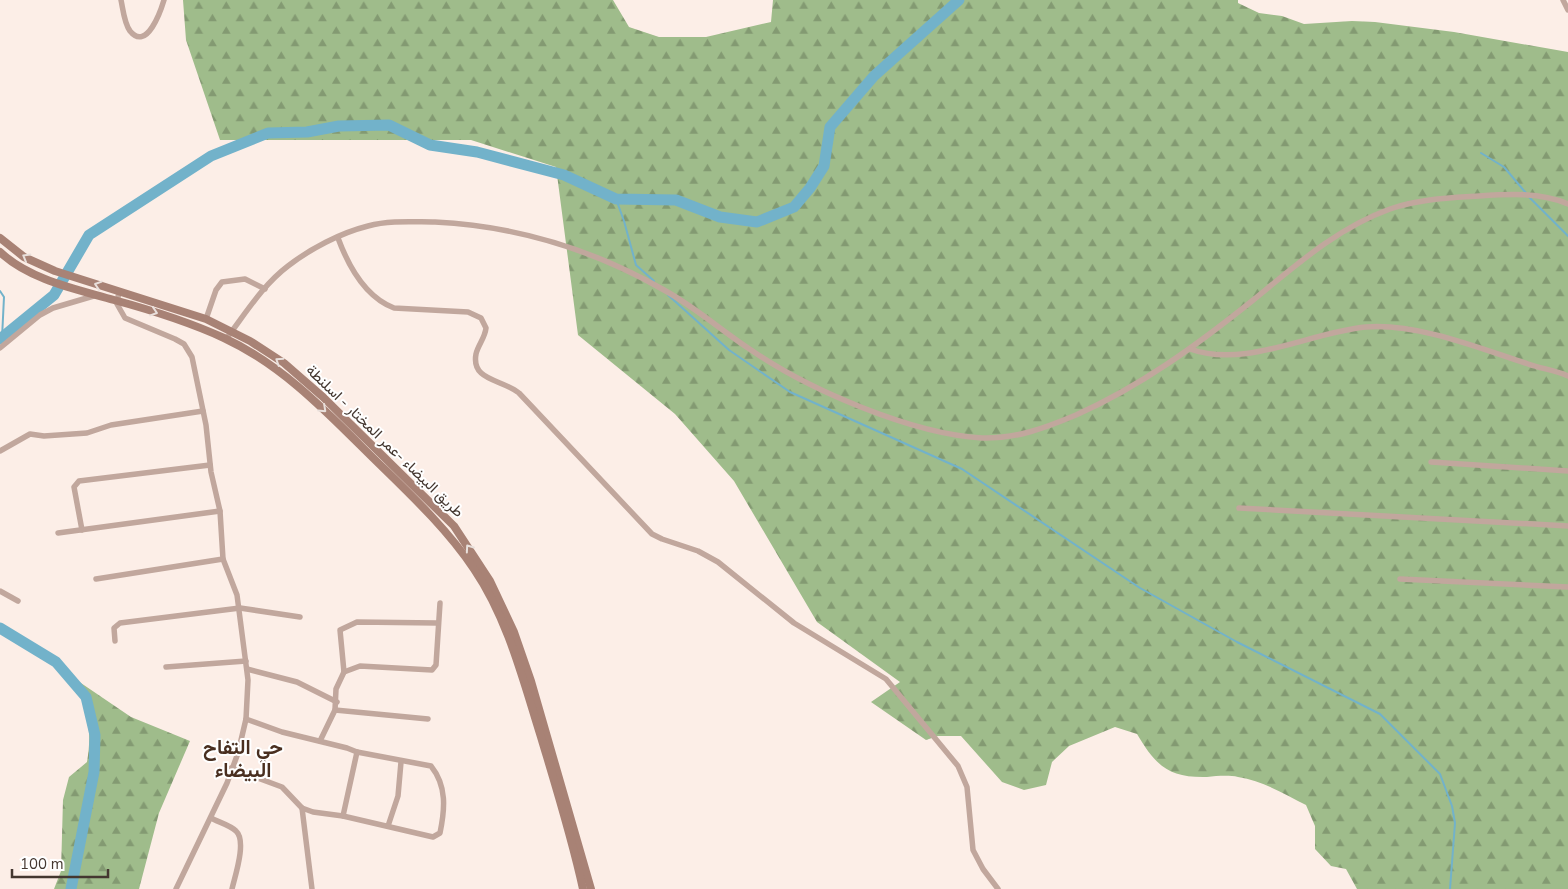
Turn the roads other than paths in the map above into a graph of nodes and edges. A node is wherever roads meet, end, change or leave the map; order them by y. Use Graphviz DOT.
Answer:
graph roads {
  1 [pos="120,0"];
  2 [pos="164,0"];
  3 [pos="1563,0"];
  4 [pos="1568,10"];
  5 [pos="1568,204"];
  6 [pos="0,238"];
  7 [pos="338,238"];
  8 [pos="0,252"];
  9 [pos="265,288"];
  10 [pos="119,291"];
  11 [pos="96,295"];
  12 [pos="116,300"];
  13 [pos="206,319"];
  14 [pos="232,332"];
  15 [pos="226,339"];
  16 [pos="0,348"];
  17 [pos="1190,349"];
  18 [pos="1568,376"];
  19 [pos="203,412"];
  20 [pos="0,451"];
  21 [pos="1432,462"];
  22 [pos="210,465"];
  23 [pos="1568,470"];
  24 [pos="1239,508"];
  25 [pos="220,511"];
  26 [pos="1568,526"];
  27 [pos="82,530"];
  28 [pos="58,533"];
  29 [pos="223,559"];
  30 [pos="96,579"];
  31 [pos="1400,579"];
  32 [pos="1568,587"];
  33 [pos="0,591"];
  34 [pos="18,601"];
  35 [pos="440,603"];
  36 [pos="240,608"];
  37 [pos="300,617"];
  38 [pos="437,623"];
  39 [pos="115,641"];
  40 [pos="246,661"];
  41 [pos="166,667"];
  42 [pos="247,669"];
  43 [pos="344,672"];
  44 [pos="337,702"];
  45 [pos="336,710"];
  46 [pos="246,719"];
  47 [pos="428,719"];
  48 [pos="320,741"];
  49 [pos="356,752"];
  50 [pos="401,762"];
  51 [pos="231,768"];
  52 [pos="302,808"];
  53 [pos="343,816"];
  54 [pos="211,818"];
  55 [pos="388,826"];
  56 [pos="176,889"];
  57 [pos="232,889"];
  58 [pos="312,889"];
  59 [pos="583,889"];
  60 [pos="591,889"];
  61 [pos="998,889"];
  1 -- 2 [label="street"];
  3 -- 4 [label="street"];
  5 -- 17 [label="street"];
  10 -- 6 [label="main road, طريق البيضاء -عمر المختار - اسلنطة, one-way"];
  7 -- 9 [label="street"];
  7 -- 17 [label="street"];
  7 -- 61 [label="street"];
  8 -- 11 [label="main road, طريق البيضاء -عمر المختار - اسلنطة"];
  9 -- 13 [label="street"];
  9 -- 14 [label="street"];
  10 -- 12 [label="street"];
  10 -- 13 [label="main road, طريق البيضاء -عمر المختار - اسلنطة"];
  11 -- 12 [label="main road, طريق البيضاء -عمر المختار - اسلنطة"];
  11 -- 16 [label="street"];
  12 -- 15 [label="main road, طريق البيضاء -عمر المختار - اسلنطة, one-way"];
  12 -- 19 [label="street"];
  13 -- 14 [label="main road, طريق البيضاء -عمر المختار - اسلنطة"];
  14 -- 15 [label="street"];
  60 -- 14 [label="main road, طريق البيضاء -عمر المختار - اسلنطة, one-way"];
  15 -- 59 [label="main road, طريق البيضاء -عمر المختار - اسلنطة, one-way"];
  17 -- 18 [label="street"];
  19 -- 20 [label="street"];
  19 -- 22 [label="street"];
  21 -- 23 [label="street"];
  22 -- 25 [label="street"];
  22 -- 27 [label="street"];
  24 -- 26 [label="street"];
  25 -- 27 [label="street"];
  25 -- 29 [label="street"];
  27 -- 28 [label="street"];
  29 -- 30 [label="street"];
  29 -- 36 [label="street"];
  31 -- 32 [label="street"];
  33 -- 34 [label="street"];
  35 -- 38 [label="street"];
  36 -- 37 [label="street"];
  36 -- 39 [label="street"];
  36 -- 40 [label="street"];
  38 -- 43 [label="street"];
  38 -- 43 [label="street"];
  40 -- 41 [label="street"];
  40 -- 42 [label="street"];
  42 -- 44 [label="street"];
  42 -- 46 [label="street"];
  43 -- 44 [label="street"];
  44 -- 45 [label="street"];
  45 -- 47 [label="street"];
  45 -- 48 [label="street"];
  46 -- 48 [label="street"];
  46 -- 51 [label="street"];
  48 -- 49 [label="street"];
  49 -- 50 [label="street"];
  49 -- 53 [label="street"];
  50 -- 55 [label="street"];
  50 -- 55 [label="street"];
  51 -- 52 [label="street"];
  51 -- 54 [label="street"];
  52 -- 53 [label="street"];
  52 -- 58 [label="street"];
  53 -- 55 [label="street"];
  54 -- 56 [label="street"];
  54 -- 57 [label="street"];
}
